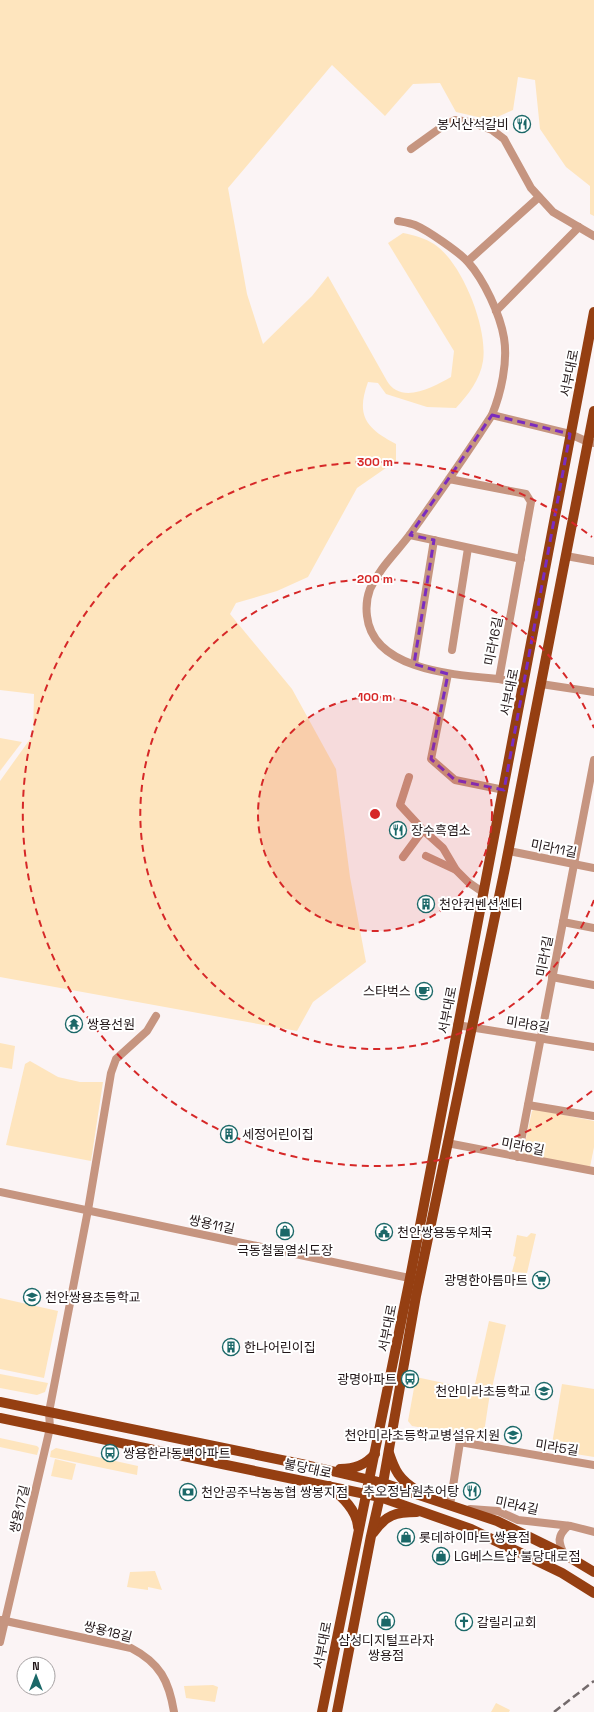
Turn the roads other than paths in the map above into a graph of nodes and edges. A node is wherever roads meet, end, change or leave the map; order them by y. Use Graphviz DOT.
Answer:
graph roads {
  1 [pos="411,149"];
  2 [pos="538,197"];
  3 [pos="398,221"];
  4 [pos="579,227"];
  5 [pos="594,236"];
  6 [pos="468,261"];
  7 [pos="496,311"];
  8 [pos="594,312"];
  9 [pos="594,411"];
  10 [pos="492,415"];
  11 [pos="570,434"];
  12 [pos="591,443"];
  13 [pos="449,479"];
  14 [pos="410,535"];
  15 [pos="434,540"];
  16 [pos="468,548"];
  17 [pos="566,556"];
  18 [pos="521,559"];
  19 [pos="594,561"];
  20 [pos="452,650"];
  21 [pos="414,664"];
  22 [pos="448,674"];
  23 [pos="498,679"];
  24 [pos="523,684"];
  25 [pos="541,684"];
  26 [pos="594,692"];
  27 [pos="594,760"];
  28 [pos="409,777"];
  29 [pos="504,790"];
  30 [pos="585,808"];
  31 [pos="594,809"];
  32 [pos="423,830"];
  33 [pos="509,851"];
  34 [pos="426,856"];
  35 [pos="403,857"];
  36 [pos="574,864"];
  37 [pos="594,868"];
  38 [pos="456,870"];
  39 [pos="484,893"];
  40 [pos="563,922"];
  41 [pos="594,928"];
  42 [pos="552,977"];
  43 [pos="594,985"];
  44 [pos="156,1016"];
  45 [pos="458,1025"];
  46 [pos="472,1027"];
  47 [pos="541,1038"];
  48 [pos="594,1047"];
  49 [pos="528,1104"];
  50 [pos="594,1116"];
  51 [pos="447,1143"];
  52 [pos="518,1157"];
  53 [pos="594,1171"];
  54 [pos="0,1192"];
  55 [pos="88,1210"];
  56 [pos="415,1279"];
  57 [pos="0,1402"];
  58 [pos="49,1412"];
  59 [pos="0,1418"];
  60 [pos="50,1428"];
  61 [pos="389,1452"];
  62 [pos="374,1454"];
  63 [pos="594,1465"];
  64 [pos="328,1470"];
  65 [pos="369,1479"];
  66 [pos="383,1483"];
  67 [pos="327,1485"];
  68 [pos="366,1493"];
  69 [pos="380,1497"];
  70 [pos="433,1500"];
  71 [pos="454,1506"];
  72 [pos="425,1512"];
  73 [pos="568,1526"];
  74 [pos="594,1532"];
  75 [pos="358,1534"];
  76 [pos="371,1536"];
  77 [pos="564,1554"];
  78 [pos="594,1572"];
  79 [pos="594,1593"];
  80 [pos="2,1620"];
  81 [pos="0,1642"];
  82 [pos="174,1712"];
  83 [pos="322,1712"];
  84 [pos="338,1712"];
  1 -- 2 [label="street"];
  2 -- 4 [label="street"];
  2 -- 6 [label="street"];
  3 -- 6 [label="street"];
  4 -- 5 [label="street"];
  4 -- 7 [label="street"];
  6 -- 7 [label="street, 미라16길"];
  7 -- 10 [label="street, 미라16길"];
  8 -- 11 [label="main road, 서부대로"];
  9 -- 12 [label="main road, 서부대로"];
  10 -- 11 [label="street"];
  10 -- 13 [label="street, 미라16길"];
  11 -- 12 [label="street"];
  11 -- 24 [label="main road, 서부대로"];
  12 -- 17 [label="main road, 서부대로"];
  13 -- 14 [label="street, 미라16길"];
  13 -- 18 [label="street, 미라16길"];
  14 -- 15 [label="street"];
  14 -- 21 [label="street, 미라16길"];
  15 -- 16 [label="street"];
  15 -- 21 [label="street"];
  16 -- 18 [label="street"];
  16 -- 20 [label="street"];
  17 -- 19 [label="street"];
  17 -- 25 [label="main road, 서부대로"];
  18 -- 23 [label="street, 미라16길"];
  21 -- 22 [label="street, 미라16길"];
  22 -- 23 [label="street, 미라16길"];
  22 -- 29 [label="street"];
  23 -- 24 [label="street"];
  24 -- 29 [label="main road, 서부대로"];
  25 -- 26 [label="street"];
  25 -- 33 [label="main road, 서부대로"];
  27 -- 30 [label="street, 미라1길"];
  28 -- 32 [label="street"];
  29 -- 39 [label="main road, 서부대로"];
  30 -- 31 [label="street"];
  30 -- 36 [label="street, 미라1길"];
  32 -- 35 [label="street"];
  32 -- 38 [label="street"];
  33 -- 36 [label="street, 미라11길"];
  33 -- 46 [label="main road, 서부대로"];
  34 -- 38 [label="street"];
  36 -- 37 [label="street, 미라11길"];
  36 -- 40 [label="street, 미라1길"];
  38 -- 39 [label="street"];
  39 -- 45 [label="main road, 서부대로"];
  40 -- 41 [label="street"];
  40 -- 42 [label="street, 미라1길"];
  42 -- 43 [label="street"];
  42 -- 47 [label="street, 미라1길"];
  44 -- 55 [label="street, 쌍용17길"];
  45 -- 46 [label="street, 미라8길"];
  45 -- 56 [label="main road, 서부대로"];
  46 -- 47 [label="street, 미라8길"];
  46 -- 51 [label="main road, 서부대로"];
  47 -- 48 [label="street, 미라8길"];
  47 -- 49 [label="street, 미라1길"];
  49 -- 50 [label="street"];
  49 -- 52 [label="street, 미라1길"];
  51 -- 52 [label="street, 미라6길"];
  51 -- 56 [label="main road, 서부대로"];
  52 -- 53 [label="street, 미라6길"];
  54 -- 55 [label="street, 쌍용11길"];
  55 -- 56 [label="street, 쌍용11길"];
  55 -- 58 [label="street, 쌍용17길"];
  56 -- 61 [label="main road, 서부대로"];
  56 -- 62 [label="main road, 서부대로"];
  57 -- 58 [label="main road, 불당대로"];
  58 -- 60 [label="street, 쌍용17길"];
  58 -- 64 [label="main road, 불당대로"];
  59 -- 60 [label="main road, 불당대로"];
  60 -- 67 [label="main road, 불당대로"];
  60 -- 80 [label="street, 쌍용17길"];
  61 -- 66 [label="main road, 서부대로"];
  61 -- 70 [label="main road"];
  62 -- 64 [label="main road"];
  62 -- 65 [label="main road, 서부대로"];
  63 -- 71 [label="street, 미라5길"];
  64 -- 65 [label="main road, 불당대로"];
  65 -- 66 [label="main road, 불당대로"];
  65 -- 68 [label="main road, 서부대로"];
  66 -- 69 [label="main road, 서부대로"];
  66 -- 70 [label="main road, 불당대로"];
  67 -- 68 [label="main road, 불당대로"];
  67 -- 75 [label="main road"];
  68 -- 69 [label="main road, 불당대로"];
  68 -- 75 [label="main road, 서부대로"];
  69 -- 72 [label="main road, 불당대로"];
  69 -- 76 [label="main road, 서부대로"];
  70 -- 71 [label="main road, 불당대로"];
  71 -- 73 [label="street, 미라4길"];
  71 -- 77 [label="main road, 불당대로"];
  72 -- 76 [label="main road"];
  72 -- 79 [label="main road, 불당대로"];
  73 -- 74 [label="street, 미라4길"];
  73 -- 77 [label="street"];
  75 -- 83 [label="main road, 서부대로"];
  76 -- 84 [label="main road, 서부대로"];
  77 -- 78 [label="main road, 불당대로"];
  80 -- 81 [label="street, 쌍용17길"];
  80 -- 82 [label="street, 쌍용18길"];
}
